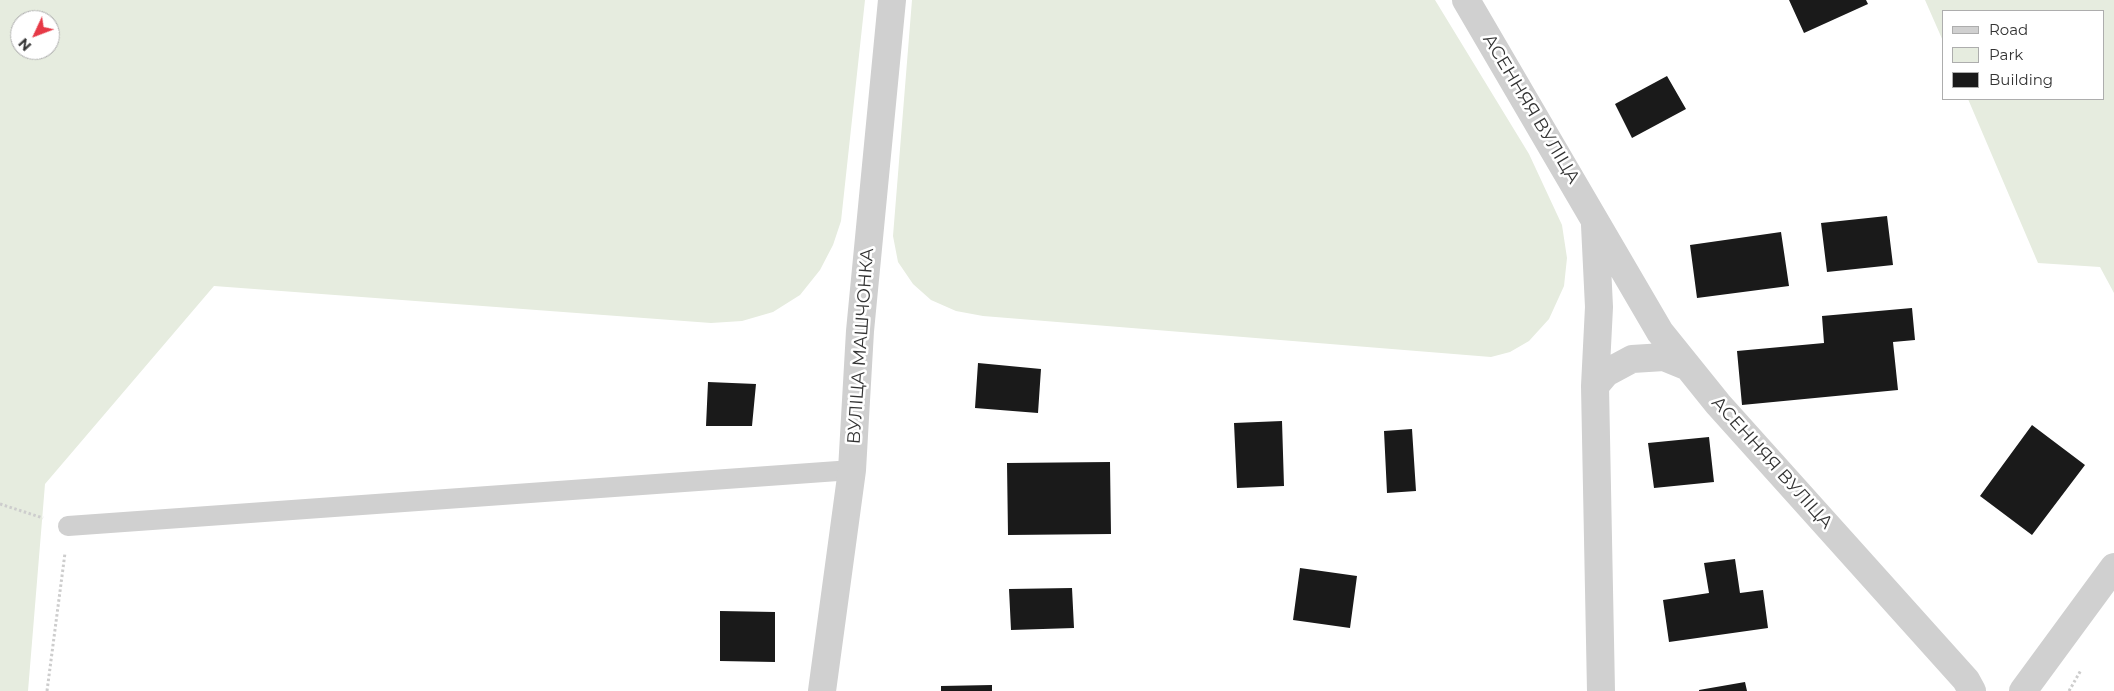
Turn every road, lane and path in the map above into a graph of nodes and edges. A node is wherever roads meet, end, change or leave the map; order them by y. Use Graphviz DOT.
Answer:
graph roads {
  1 [pos="892,0"];
  2 [pos="1466,0"];
  3 [pos="1594,218"];
  4 [pos="1686,366"];
  5 [pos="1595,386"];
  6 [pos="852,470"];
  7 [pos="0,504"];
  8 [pos="68,526"];
  9 [pos="2114,567"];
  10 [pos="1972,687"];
  11 [pos="2025,690"];
  12 [pos="47,691"];
  13 [pos="822,691"];
  14 [pos="1601,691"];
  1 -- 6 [label="street, ВУЛІЦА МАШЧОНКА"];
  2 -- 3 [label="street, АСЕННЯЯ ВУЛІЦА"];
  3 -- 4 [label="street, АСЕННЯЯ ВУЛІЦА"];
  3 -- 5 [label="street, АСЕННЯЯ ВУЛІЦА"];
  4 -- 5 [label="street"];
  4 -- 10 [label="street, АСЕННЯЯ ВУЛІЦА"];
  5 -- 14 [label="street, АСЕННЯЯ ВУЛІЦА"];
  6 -- 8 [label="lane"];
  6 -- 13 [label="street, ВУЛІЦА МАШЧОНКА"];
  7 -- 8 [label="path"];
  8 -- 12 [label="path"];
  9 -- 11 [label="street"];
}
